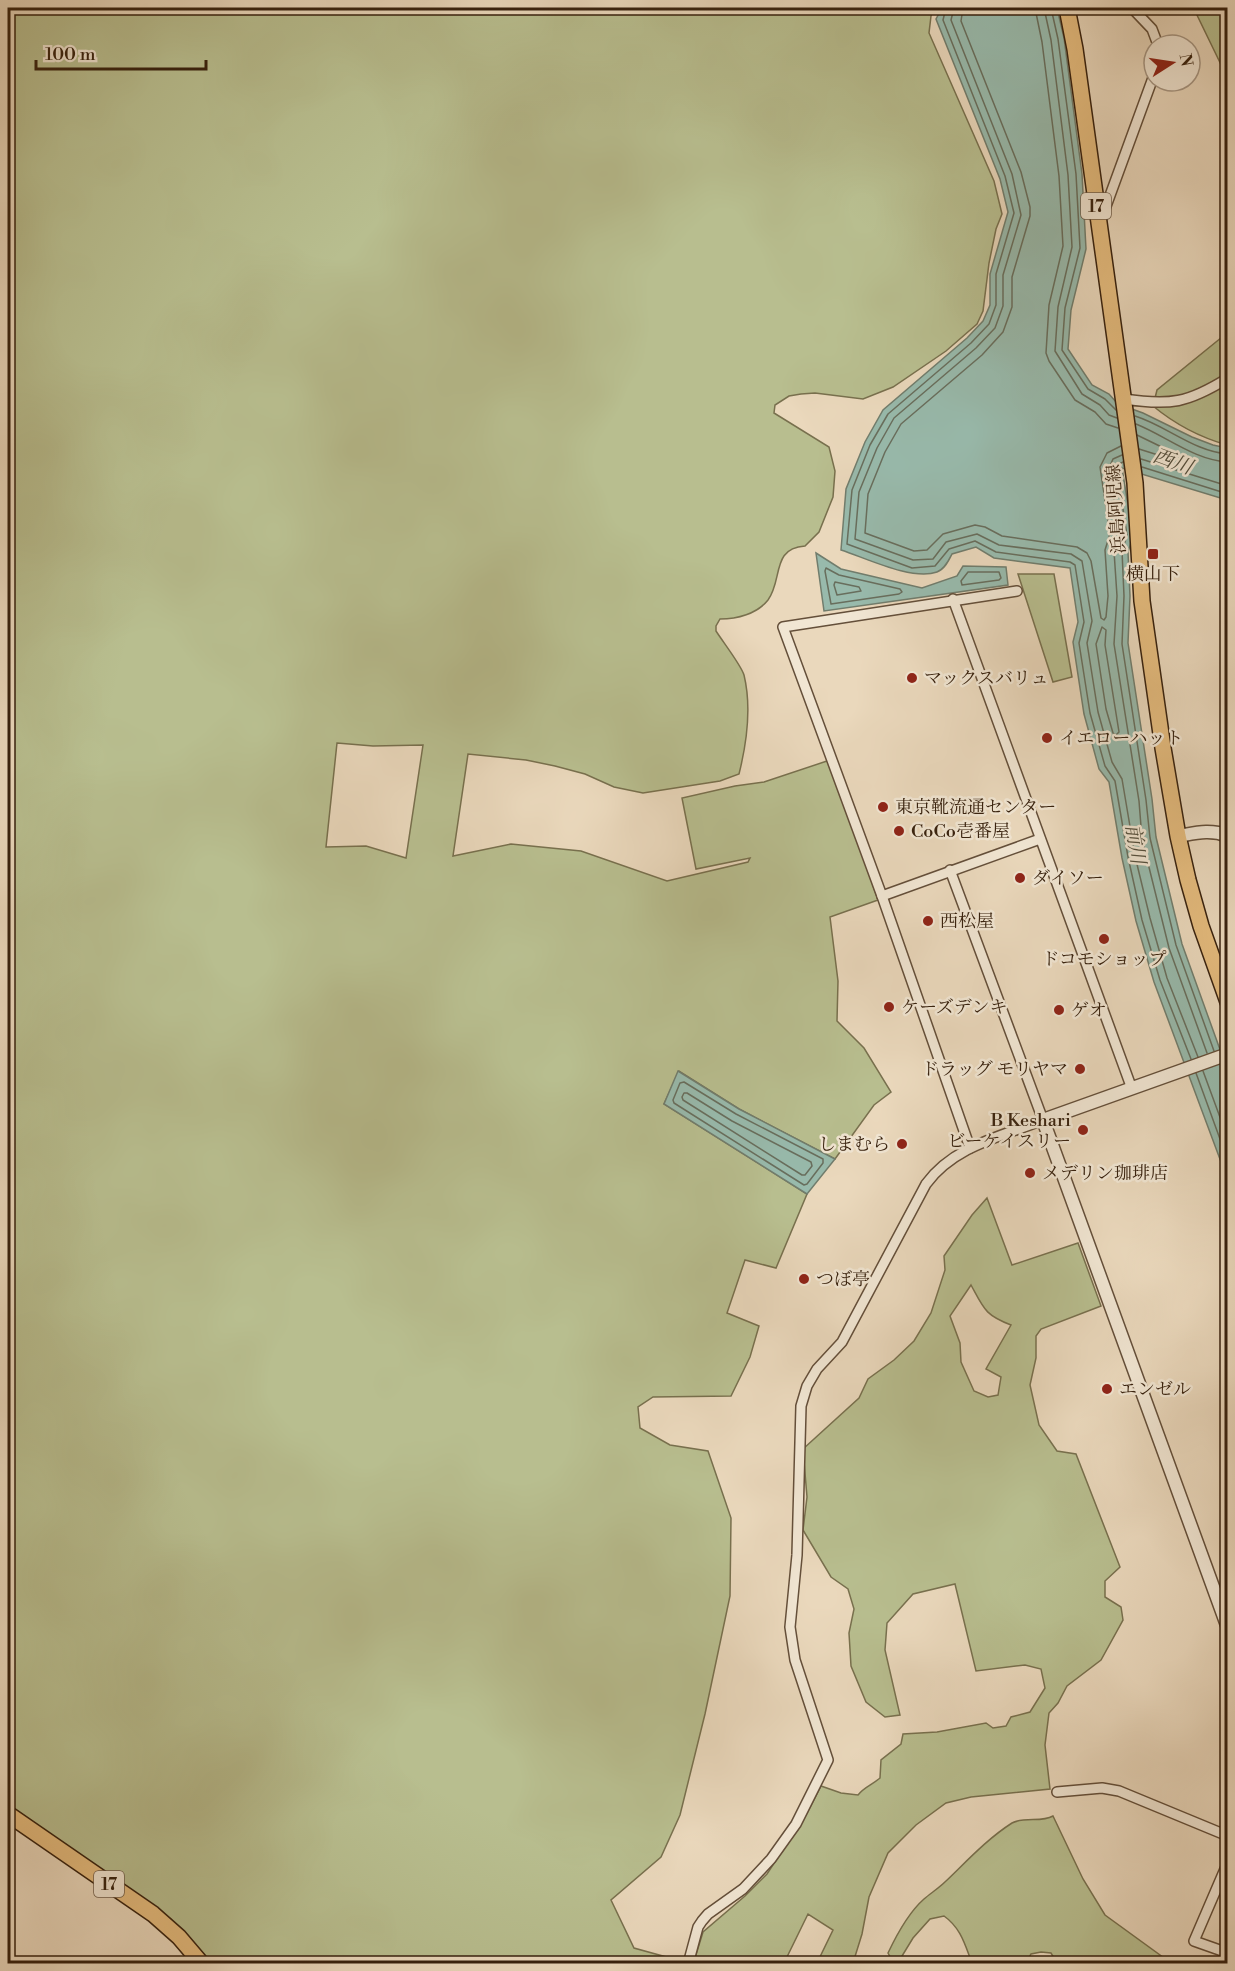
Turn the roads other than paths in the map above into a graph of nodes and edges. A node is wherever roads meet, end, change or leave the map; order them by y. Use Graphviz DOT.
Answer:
graph roads {
  1 [pos="1067,8"];
  2 [pos="1132,8"];
  3 [pos="1154,33"];
  4 [pos="1147,93"];
  5 [pos="1098,228"];
  6 [pos="1227,378"];
  7 [pos="1125,402"];
  8 [pos="1017,591"];
  9 [pos="953,599"];
  10 [pos="1178,836"];
  11 [pos="1227,836"];
  12 [pos="1040,839"];
  13 [pos="950,870"];
  14 [pos="882,896"];
  15 [pos="1227,1002"];
  16 [pos="1227,1054"];
  17 [pos="1132,1089"];
  18 [pos="1043,1120"];
  19 [pos="970,1148"];
  20 [pos="1227,1628"];
  21 [pos="1057,1792"];
  22 [pos="8,1814"];
  23 [pos="1227,1836"];
  24 [pos="1227,1862"];
  25 [pos="1227,1953"];
  26 [pos="202,1964"];
  27 [pos="688,1964"];
  1 -- 5 [label="main road, 浜島阿児線 / 17"];
  2 -- 3 [label="street"];
  4 -- 5 [label="street"];
  5 -- 7 [label="main road, 浜島阿児線 / 17"];
  6 -- 7 [label="street"];
  7 -- 10 [label="main road, 浜島阿児線 / 17"];
  8 -- 9 [label="street"];
  9 -- 12 [label="street"];
  9 -- 14 [label="street"];
  10 -- 11 [label="street"];
  10 -- 15 [label="main road, 浜島阿児線 / 17"];
  12 -- 13 [label="street"];
  12 -- 17 [label="street"];
  13 -- 14 [label="street"];
  13 -- 18 [label="street"];
  14 -- 19 [label="street"];
  16 -- 17 [label="street"];
  17 -- 18 [label="street"];
  18 -- 19 [label="street"];
  18 -- 20 [label="street"];
  19 -- 27 [label="street"];
  21 -- 23 [label="street"];
  22 -- 26 [label="main road, 17"];
  24 -- 25 [label="street"];
}
